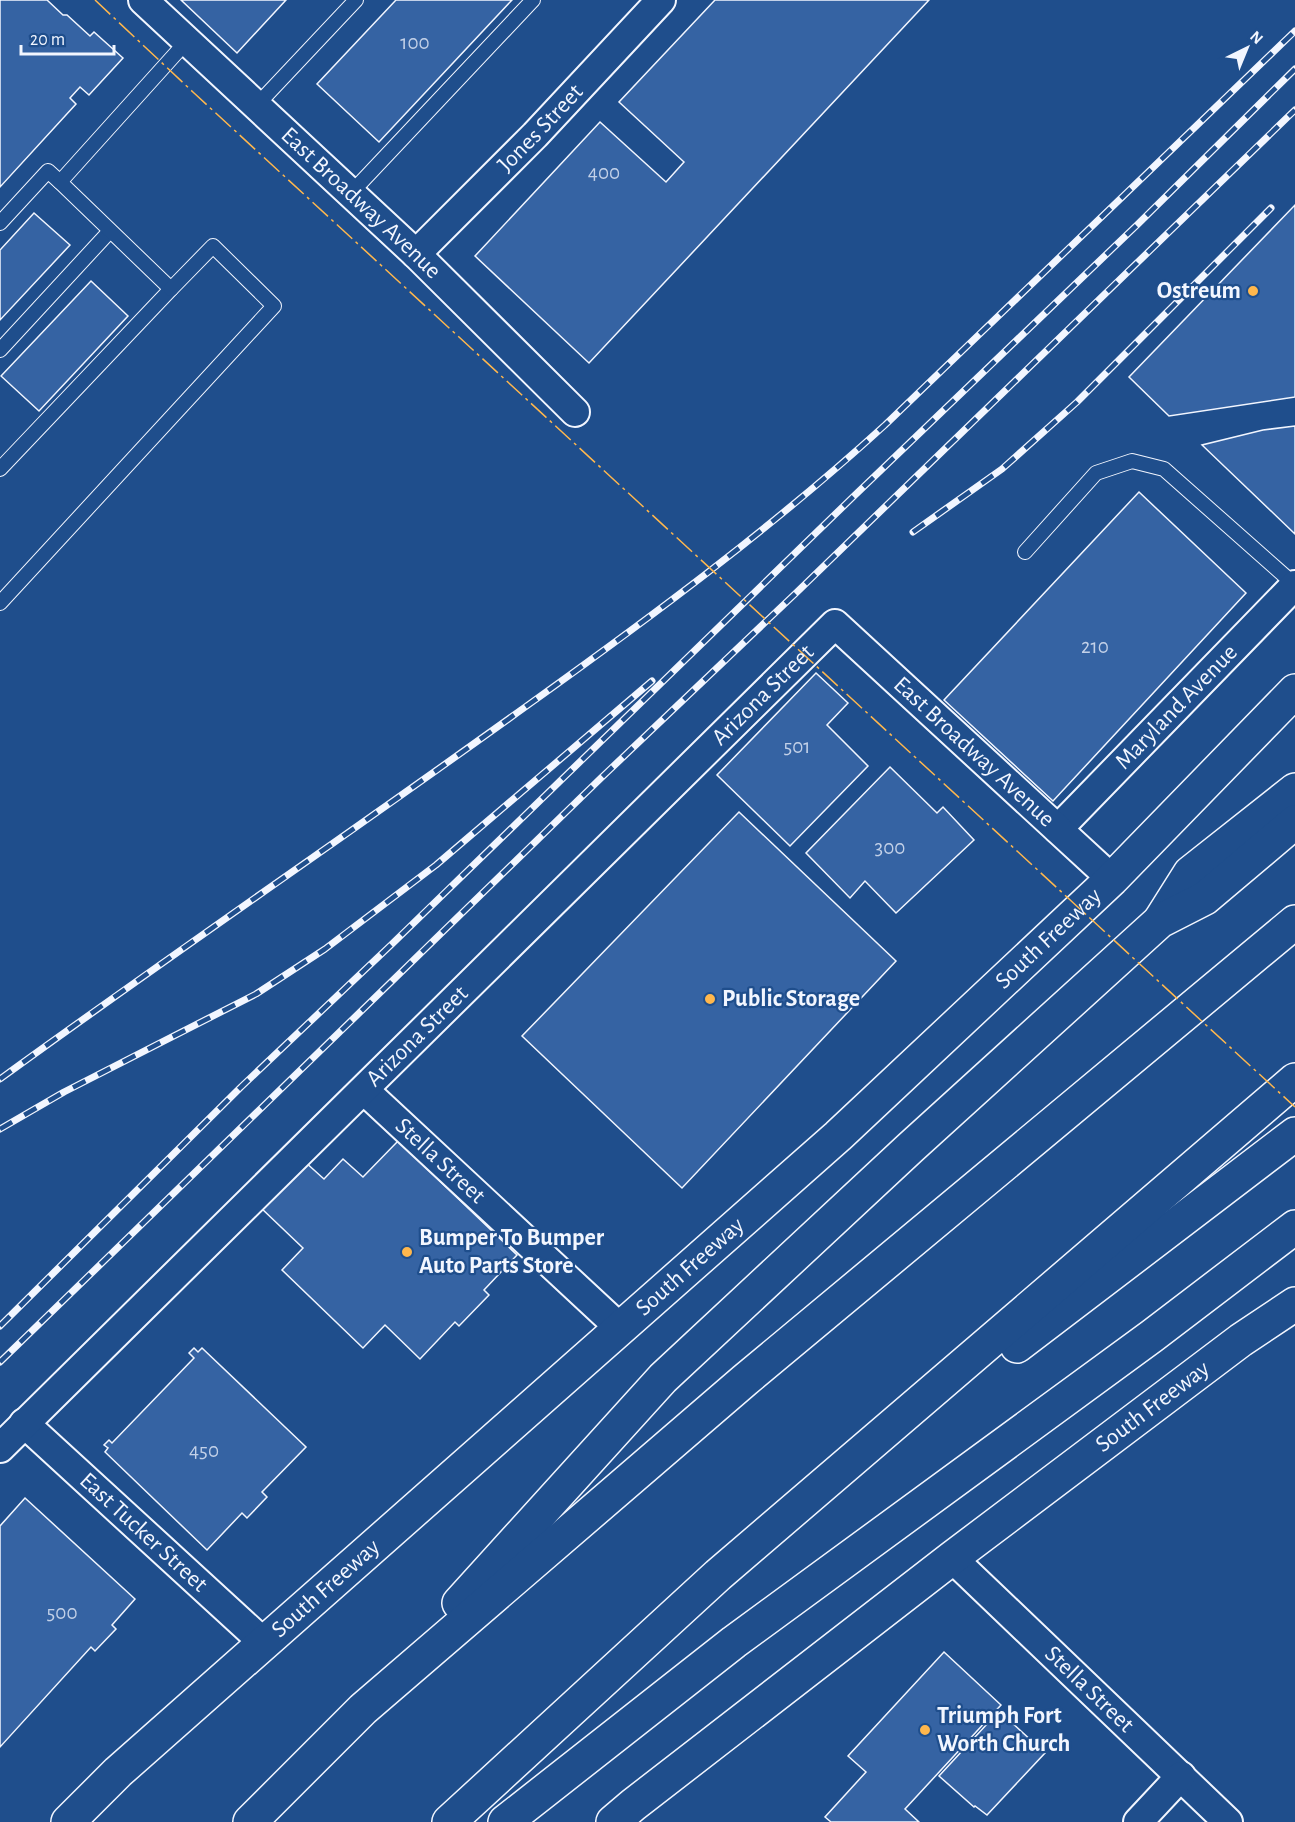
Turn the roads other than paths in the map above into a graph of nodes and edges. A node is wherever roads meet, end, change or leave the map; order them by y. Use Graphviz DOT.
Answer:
graph roads {
  1 [pos="143,0"];
  2 [pos="356,0"];
  3 [pos="533,0"];
  4 [pos="661,0"];
  5 [pos="187,41"];
  6 [pos="257,105"];
  7 [pos="60,182"];
  8 [pos="351,193"];
  9 [pos="0,223"];
  10 [pos="110,231"];
  11 [pos="416,254"];
  12 [pos="171,289"];
  13 [pos="0,350"];
  14 [pos="575,412"];
  15 [pos="0,469"];
  16 [pos="1025,552"];
  17 [pos="1295,585"];
  18 [pos="0,603"];
  19 [pos="835,624"];
  20 [pos="1295,691"];
  21 [pos="1295,790"];
  22 [pos="1295,822"];
  23 [pos="1058,829"];
  24 [pos="1112,879"];
  25 [pos="1160,921"];
  26 [pos="1295,922"];
  27 [pos="1295,1080"];
  28 [pos="364,1090"];
  29 [pos="1295,1134"];
  30 [pos="1295,1227"];
  31 [pos="1295,1304"];
  32 [pos="620,1328"];
  33 [pos="24,1423"];
  34 [pos="0,1448"];
  35 [pos="952,1558"];
  36 [pos="718,1575"];
  37 [pos="264,1643"];
  38 [pos="363,1710"];
  39 [pos="1181,1776"];
  40 [pos="68,1822"];
  41 [pos="250,1822"];
  42 [pos="449,1822"];
  43 [pos="505,1822"];
  44 [pos="613,1822"];
  45 [pos="1138,1822"];
  46 [pos="1228,1822"];
  1 -- 5 [label="street, East Broadway Avenue"];
  2 -- 6 [label="lane"];
  3 -- 8 [label="lane"];
  4 -- 11 [label="street, Jones Street"];
  5 -- 6 [label="street, East Broadway Avenue"];
  5 -- 7 [label="lane"];
  6 -- 8 [label="street, East Broadway Avenue"];
  7 -- 9 [label="lane"];
  7 -- 10 [label="lane"];
  8 -- 11 [label="street, East Broadway Avenue"];
  10 -- 12 [label="lane"];
  10 -- 13 [label="lane"];
  11 -- 14 [label="street, East Broadway Avenue"];
  12 -- 15 [label="lane"];
  12 -- 18 [label="lane"];
  16 -- 17 [label="lane"];
  17 -- 23 [label="street, Maryland Avenue"];
  19 -- 23 [label="street, East Broadway Avenue"];
  19 -- 28 [label="street, Arizona Street"];
  20 -- 24 [label="main road, South Freeway"];
  21 -- 25 [label="main road"];
  22 -- 25 [label="main road"];
  23 -- 24 [label="street, East Broadway Avenue"];
  24 -- 32 [label="main road, South Freeway"];
  25 -- 38 [label="main road"];
  26 -- 38 [label="main road"];
  27 -- 36 [label="main road"];
  28 -- 32 [label="street, Stella Street"];
  28 -- 33 [label="street, Arizona Street"];
  29 -- 36 [label="main road"];
  30 -- 43 [label="main road"];
  31 -- 35 [label="main road, South Freeway"];
  32 -- 37 [label="main road, South Freeway"];
  33 -- 34 [label="street, Arizona Street"];
  33 -- 37 [label="street, East Tucker Street"];
  35 -- 39 [label="street, Stella Street"];
  35 -- 44 [label="main road, South Freeway"];
  36 -- 42 [label="main road"];
  37 -- 40 [label="main road, South Freeway"];
  38 -- 41 [label="main road"];
  39 -- 45 [label="street"];
  39 -- 46 [label="street, Stella Street"];
}
